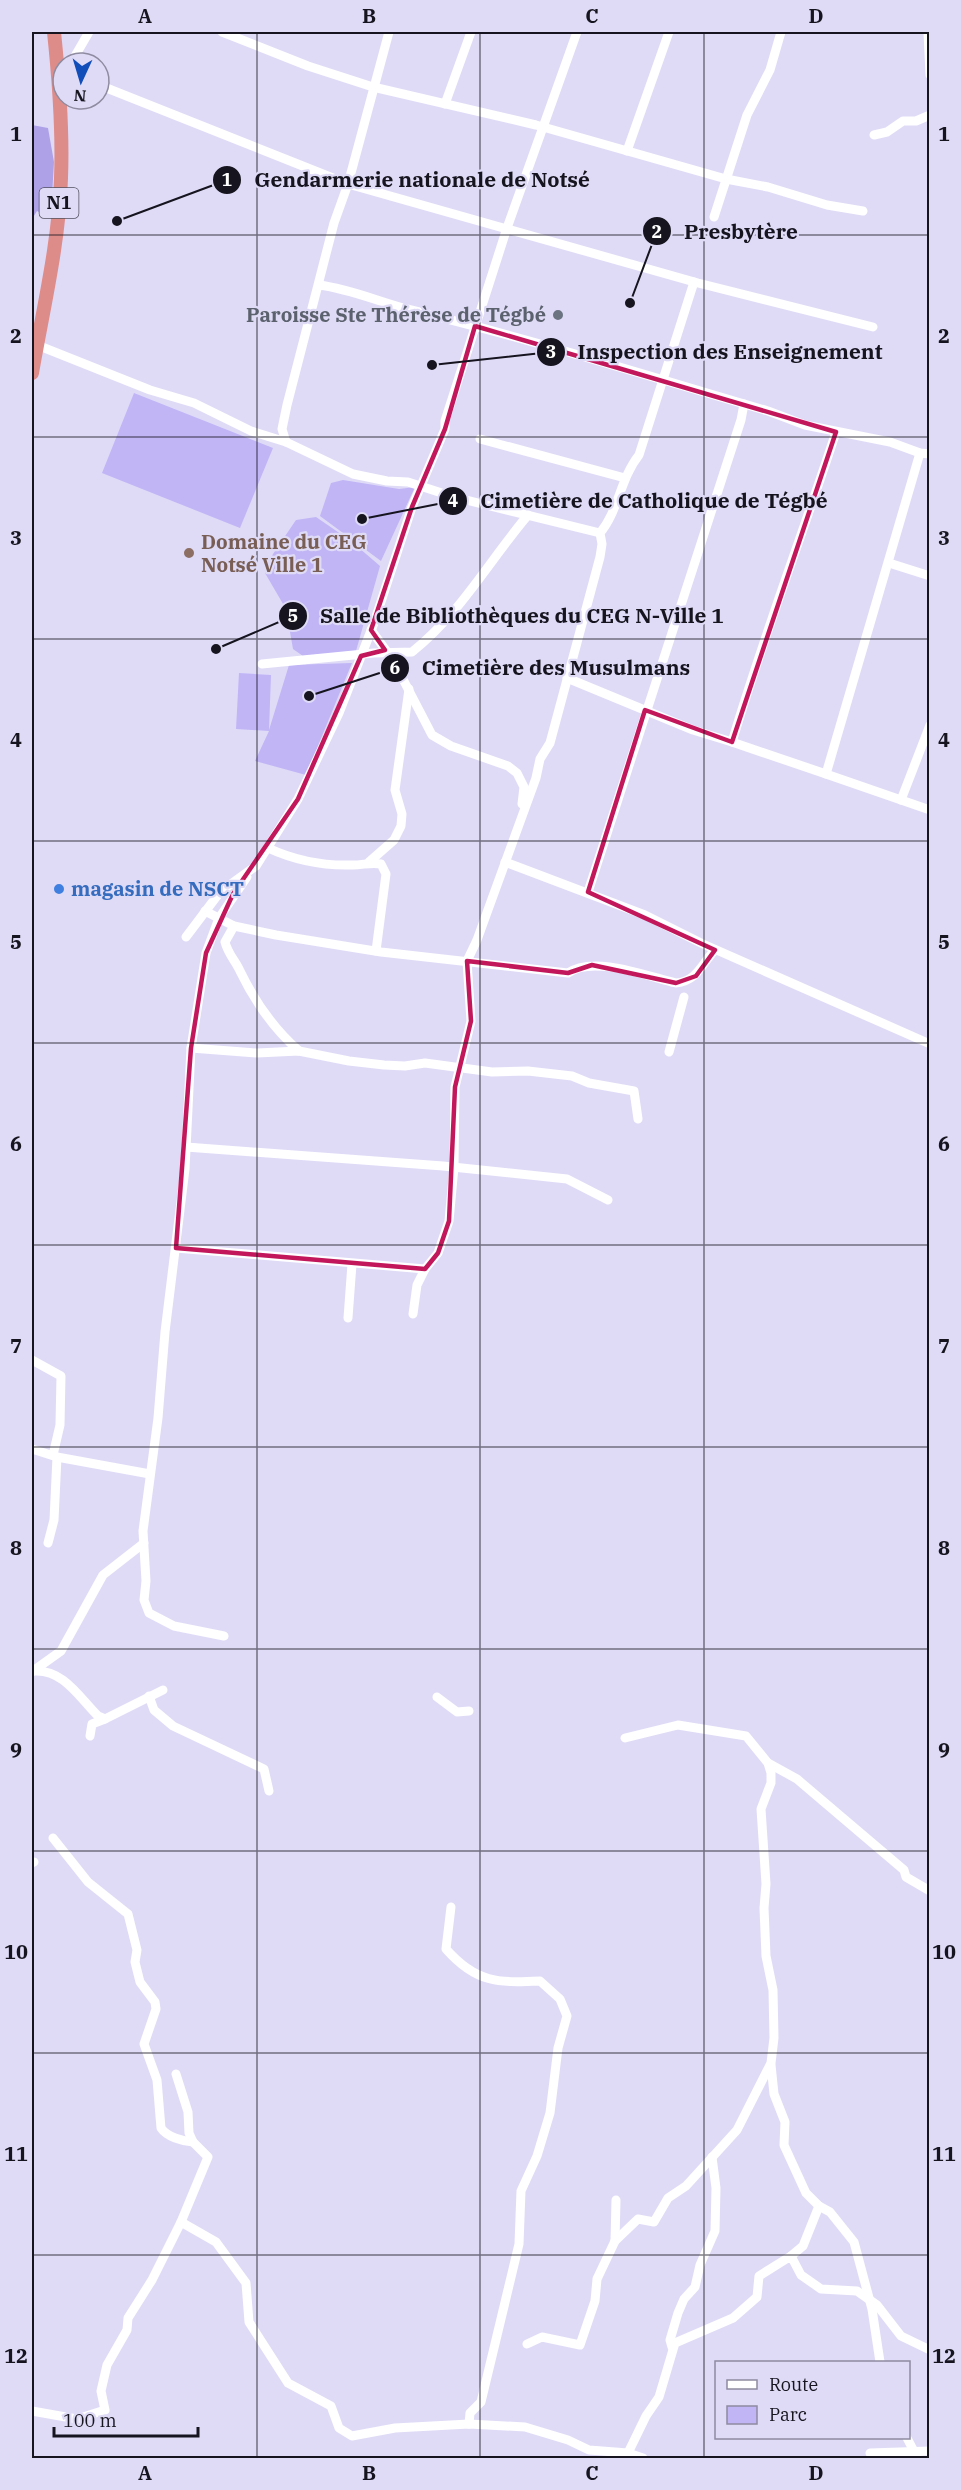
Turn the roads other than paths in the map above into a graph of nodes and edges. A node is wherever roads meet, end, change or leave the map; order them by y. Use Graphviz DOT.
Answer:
graph roads {
  1 [pos="54,32"];
  2 [pos="89,32"];
  3 [pos="222,32"];
  4 [pos="389,32"];
  5 [pos="471,32"];
  6 [pos="577,32"];
  7 [pos="669,32"];
  8 [pos="781,32"];
  9 [pos="928,32"];
  10 [pos="57,51"];
  11 [pos="78,51"];
  12 [pos="930,75"];
  13 [pos="373,87"];
  14 [pos="111,90"];
  15 [pos="445,104"];
  16 [pos="61,111"];
  17 [pos="930,115"];
  18 [pos="542,126"];
  19 [pos="874,135"];
  20 [pos="627,151"];
  21 [pos="726,179"];
  22 [pos="348,184"];
  23 [pos="863,211"];
  24 [pos="714,217"];
  25 [pos="507,228"];
  26 [pos="694,282"];
  27 [pos="319,285"];
  28 [pos="475,326"];
  29 [pos="873,327"];
  30 [pos="37,345"];
  31 [pos="32,373"];
  32 [pos="663,380"];
  33 [pos="744,404"];
  34 [pos="836,432"];
  35 [pos="480,439"];
  36 [pos="286,442"];
  37 [pos="925,453"];
  38 [pos="625,478"];
  39 [pos="420,485"];
  40 [pos="528,515"];
  41 [pos="600,534"];
  42 [pos="889,563"];
  43 [pos="930,576"];
  44 [pos="371,630"];
  45 [pos="388,653"];
  46 [pos="361,656"];
  47 [pos="262,664"];
  48 [pos="567,678"];
  49 [pos="409,690"];
  50 [pos="645,710"];
  51 [pos="930,725"];
  52 [pos="732,742"];
  53 [pos="826,774"];
  54 [pos="901,800"];
  55 [pos="524,806"];
  56 [pos="930,810"];
  57 [pos="268,848"];
  58 [pos="369,862"];
  59 [pos="505,862"];
  60 [pos="256,866"];
  61 [pos="588,892"];
  62 [pos="205,910"];
  63 [pos="219,918"];
  64 [pos="234,926"];
  65 [pos="186,937"];
  66 [pos="716,950"];
  67 [pos="376,951"];
  68 [pos="467,962"];
  69 [pos="684,997"];
  70 [pos="930,1044"];
  71 [pos="191,1048"];
  72 [pos="299,1051"];
  73 [pos="669,1052"];
  74 [pos="460,1067"];
  75 [pos="638,1119"];
  76 [pos="186,1147"];
  77 [pos="454,1167"];
  78 [pos="608,1200"];
  79 [pos="176,1248"];
  80 [pos="352,1264"];
  81 [pos="425,1269"];
  82 [pos="413,1314"];
  83 [pos="348,1318"];
  84 [pos="32,1360"];
  85 [pos="32,1449"];
  86 [pos="55,1456"];
  87 [pos="150,1474"];
  88 [pos="48,1543"];
  89 [pos="144,1543"];
  90 [pos="224,1636"];
  91 [pos="32,1672"];
  92 [pos="163,1690"];
  93 [pos="149,1696"];
  94 [pos="436,1697"];
  95 [pos="89,1707"];
  96 [pos="469,1711"];
  97 [pos="105,1719"];
  98 [pos="92,1724"];
  99 [pos="90,1737"];
  100 [pos="625,1738"];
  101 [pos="768,1763"];
  102 [pos="269,1791"];
  103 [pos="53,1838"];
  104 [pos="930,1891"];
  105 [pos="451,1907"];
  106 [pos="771,2063"];
  107 [pos="176,2074"];
  108 [pos="193,2142"];
  109 [pos="712,2157"];
  110 [pos="616,2200"];
  111 [pos="819,2206"];
  112 [pos="181,2223"];
  113 [pos="615,2241"];
  114 [pos="791,2256"];
  115 [pos="870,2300"];
  116 [pos="527,2344"];
  117 [pos="672,2347"];
  118 [pos="930,2350"];
  119 [pos="880,2361"];
  120 [pos="32,2411"];
  121 [pos="469,2424"];
  122 [pos="908,2439"];
  123 [pos="930,2451"];
  124 [pos="628,2453"];
  125 [pos="870,2453"];
  126 [pos="916,2456"];
  127 [pos="643,2458"];
  1 -- 10 [label="highway, N1"];
  2 -- 11 [label="street"];
  3 -- 13 [label="street"];
  4 -- 13 [label="street"];
  5 -- 15 [label="street"];
  6 -- 18 [label="street"];
  7 -- 20 [label="street"];
  8 -- 21 [label="street"];
  9 -- 12 [label="street"];
  13 -- 15 [label="street"];
  13 -- 22 [label="street"];
  14 -- 22 [label="street"];
  15 -- 18 [label="street"];
  16 -- 30 [label="highway, N1"];
  17 -- 19 [label="street"];
  18 -- 20 [label="street"];
  18 -- 25 [label="street"];
  20 -- 21 [label="street"];
  21 -- 23 [label="street"];
  21 -- 24 [label="street"];
  22 -- 25 [label="street"];
  22 -- 27 [label="street"];
  25 -- 26 [label="street"];
  25 -- 28 [label="street"];
  26 -- 29 [label="street"];
  26 -- 32 [label="street"];
  27 -- 28 [label="street"];
  27 -- 36 [label="street"];
  28 -- 32 [label="street"];
  28 -- 39 [label="street"];
  30 -- 31 [label="highway, N1"];
  30 -- 36 [label="street"];
  32 -- 33 [label="street"];
  32 -- 38 [label="street"];
  33 -- 34 [label="street"];
  33 -- 50 [label="street"];
  34 -- 37 [label="street"];
  34 -- 52 [label="street"];
  35 -- 38 [label="street"];
  36 -- 39 [label="street"];
  37 -- 42 [label="street"];
  38 -- 41 [label="street"];
  39 -- 40 [label="street"];
  39 -- 44 [label="street"];
  40 -- 41 [label="street"];
  40 -- 45 [label="street"];
  41 -- 48 [label="street"];
  42 -- 43 [label="street"];
  42 -- 53 [label="street"];
  44 -- 45 [label="street"];
  44 -- 46 [label="street"];
  45 -- 46 [label="street"];
  45 -- 49 [label="street"];
  46 -- 47 [label="street"];
  46 -- 57 [label="street"];
  48 -- 50 [label="street"];
  48 -- 55 [label="street"];
  49 -- 55 [label="street"];
  49 -- 58 [label="street"];
  50 -- 52 [label="street"];
  50 -- 61 [label="street"];
  51 -- 54 [label="street"];
  52 -- 53 [label="street"];
  53 -- 54 [label="street"];
  54 -- 56 [label="street"];
  55 -- 59 [label="street"];
  57 -- 58 [label="street"];
  57 -- 60 [label="street"];
  58 -- 67 [label="street"];
  59 -- 61 [label="street"];
  59 -- 68 [label="street"];
  60 -- 62 [label="street"];
  60 -- 63 [label="street"];
  61 -- 66 [label="street"];
  62 -- 63 [label="street"];
  62 -- 65 [label="street"];
  63 -- 64 [label="street"];
  63 -- 71 [label="street"];
  64 -- 67 [label="street"];
  64 -- 72 [label="street"];
  66 -- 68 [label="street"];
  66 -- 70 [label="street"];
  67 -- 68 [label="street"];
  68 -- 74 [label="street"];
  69 -- 73 [label="street"];
  71 -- 72 [label="street"];
  71 -- 76 [label="street"];
  72 -- 74 [label="street"];
  74 -- 75 [label="street"];
  74 -- 77 [label="street"];
  76 -- 77 [label="street"];
  76 -- 79 [label="street"];
  77 -- 78 [label="street"];
  77 -- 81 [label="street"];
  79 -- 80 [label="street"];
  79 -- 87 [label="street"];
  80 -- 81 [label="street"];
  80 -- 83 [label="street"];
  81 -- 82 [label="street"];
  84 -- 86 [label="street"];
  85 -- 86 [label="street"];
  86 -- 87 [label="street"];
  86 -- 88 [label="street"];
  87 -- 89 [label="street"];
  89 -- 90 [label="street"];
  89 -- 91 [label="street"];
  91 -- 95 [label="street"];
  92 -- 93 [label="street"];
  93 -- 97 [label="street"];
  93 -- 102 [label="street"];
  94 -- 96 [label="street"];
  95 -- 97 [label="street"];
  95 -- 98 [label="street"];
  97 -- 98 [label="street"];
  98 -- 99 [label="street"];
  100 -- 101 [label="street"];
  101 -- 104 [label="street"];
  101 -- 106 [label="street"];
  103 -- 108 [label="street"];
  105 -- 121 [label="street"];
  106 -- 109 [label="street"];
  106 -- 111 [label="street"];
  107 -- 108 [label="street"];
  108 -- 112 [label="street"];
  109 -- 113 [label="street"];
  109 -- 117 [label="street"];
  110 -- 113 [label="street"];
  111 -- 114 [label="street"];
  111 -- 115 [label="street"];
  112 -- 120 [label="street"];
  112 -- 121 [label="street"];
  113 -- 116 [label="street"];
  114 -- 115 [label="street"];
  114 -- 117 [label="street"];
  115 -- 118 [label="street"];
  115 -- 119 [label="street"];
  117 -- 124 [label="street"];
  121 -- 124 [label="street"];
  122 -- 126 [label="street"];
  123 -- 126 [label="street"];
  124 -- 127 [label="street"];
  125 -- 126 [label="street"];
}
